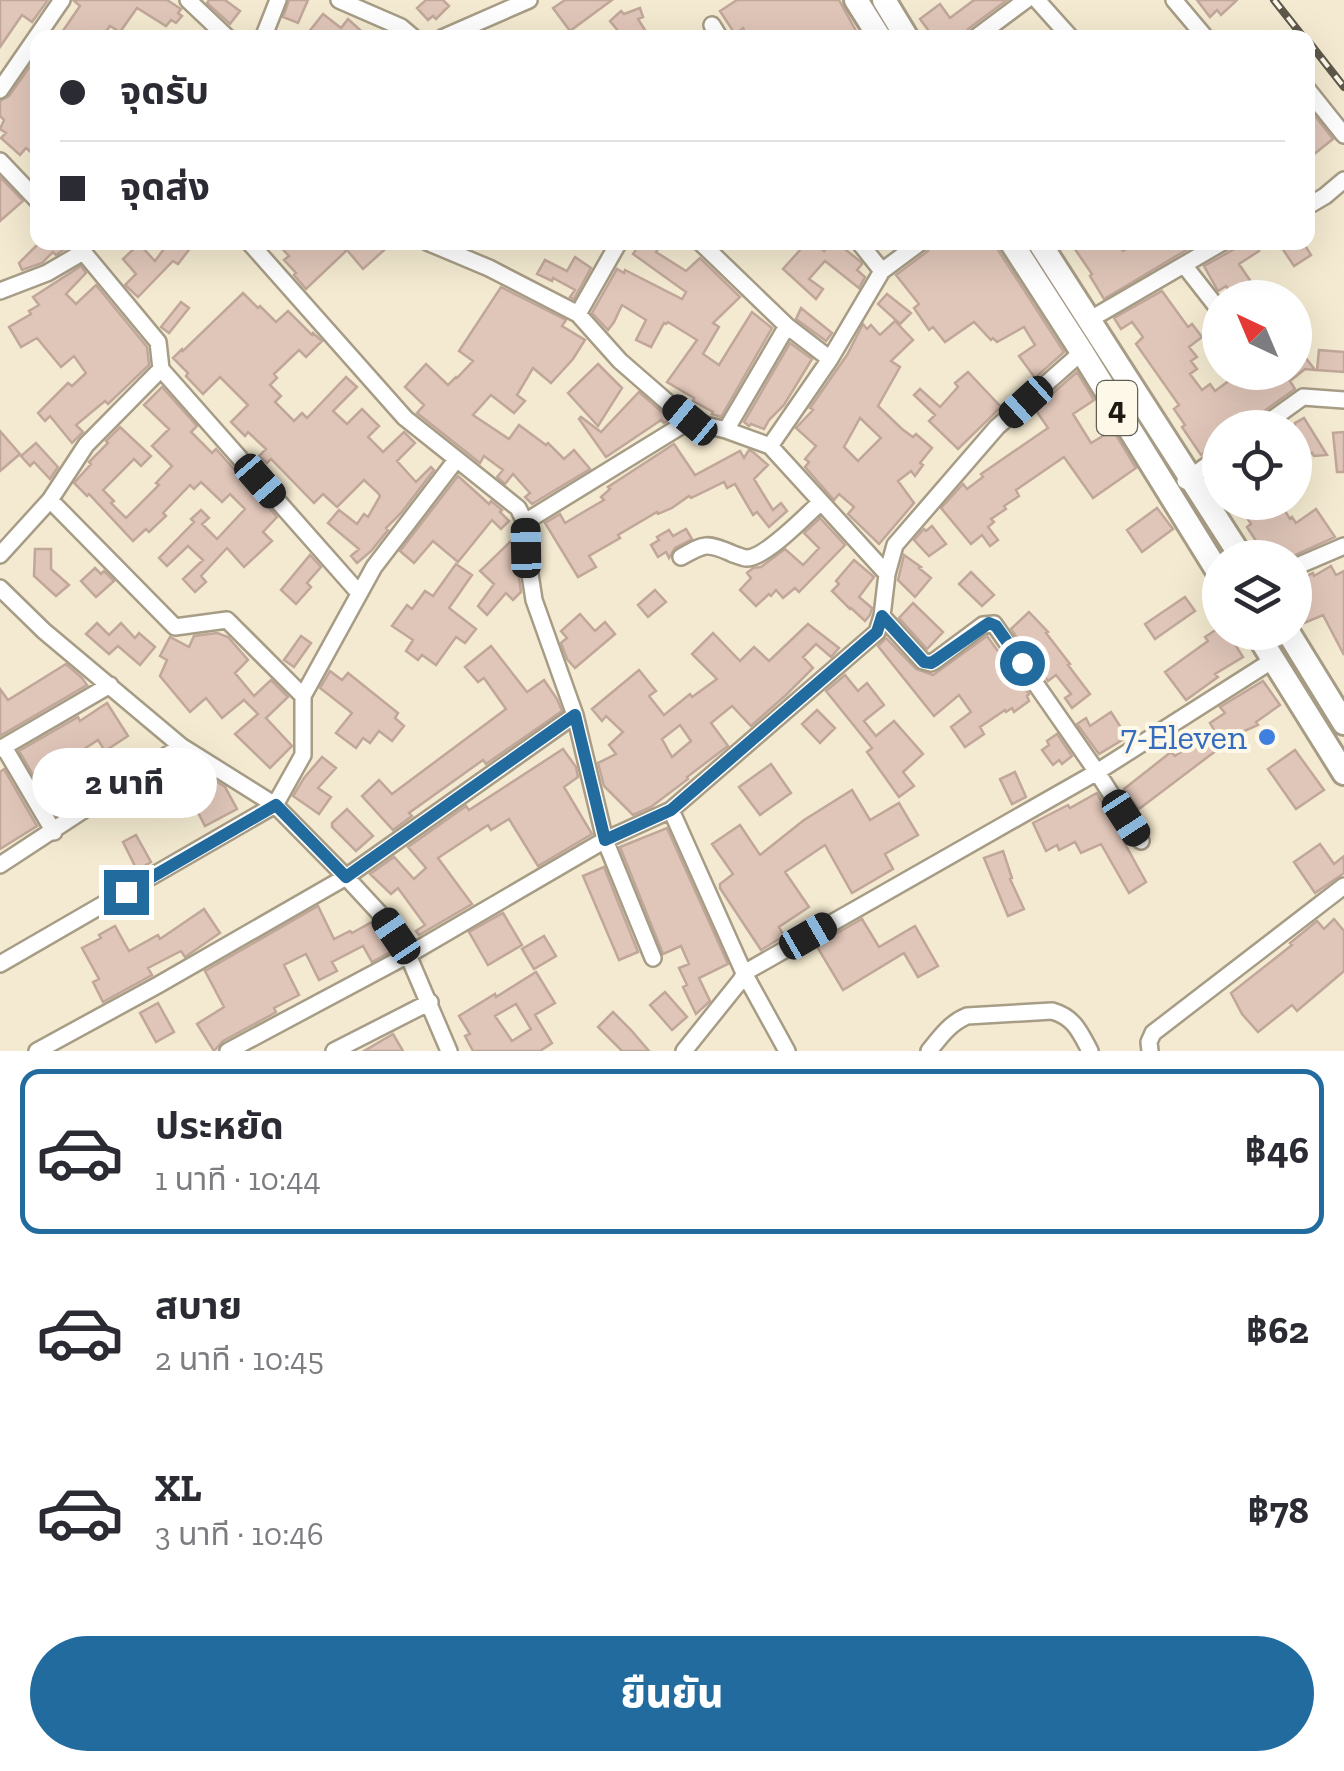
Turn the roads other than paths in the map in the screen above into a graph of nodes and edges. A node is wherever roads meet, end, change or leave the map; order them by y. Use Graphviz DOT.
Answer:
graph roads {
  1 [pos="62,0"];
  2 [pos="188,0"];
  3 [pos="278,0"];
  4 [pos="339,0"];
  5 [pos="528,0"];
  6 [pos="856,0"];
  7 [pos="884,0"];
  8 [pos="1026,0"];
  9 [pos="1037,0"];
  10 [pos="1174,0"];
  11 [pos="369,6"];
  12 [pos="41,30"];
  13 [pos="220,30"];
  14 [pos="266,30"];
  15 [pos="405,30"];
  16 [pos="460,30"];
  17 [pos="875,30"];
  18 [pos="902,30"];
  19 [pos="986,30"];
  20 [pos="1064,30"];
  21 [pos="1199,30"];
  22 [pos="30,46"];
  23 [pos="0,90"];
  24 [pos="1315,99"];
  25 [pos="1344,135"];
  26 [pos="0,162"];
  27 [pos="1344,180"];
  28 [pos="30,193"];
  29 [pos="1315,202"];
  30 [pos="75,250"];
  31 [pos="81,250"];
  32 [pos="256,250"];
  33 [pos="446,250"];
  34 [pos="614,250"];
  35 [pos="708,250"];
  36 [pos="865,250"];
  37 [pos="911,250"];
  38 [pos="1015,250"];
  39 [pos="1044,250"];
  40 [pos="1209,250"];
  41 [pos="1184,265"];
  42 [pos="882,272"];
  43 [pos="1202,288"];
  44 [pos="0,291"];
  45 [pos="578,314"];
  46 [pos="1089,320"];
  47 [pos="786,326"];
  48 [pos="1082,352"];
  49 [pos="830,358"];
  50 [pos="162,369"];
  51 [pos="1344,400"];
  52 [pos="1285,410"];
  53 [pos="690,420"];
  54 [pos="726,430"];
  55 [pos="770,446"];
  56 [pos="456,460"];
  57 [pos="1202,469"];
  58 [pos="1192,476"];
  59 [pos="1169,492"];
  60 [pos="50,500"];
  61 [pos="821,502"];
  62 [pos="525,522"];
  63 [pos="1231,540"];
  64 [pos="1202,546"];
  65 [pos="1344,546"];
  66 [pos="0,556"];
  67 [pos="681,557"];
  68 [pos="1312,560"];
  69 [pos="887,574"];
  70 [pos="0,588"];
  71 [pos="358,593"];
  72 [pos="882,616"];
  73 [pos="1267,650"];
  74 [pos="1299,650"];
  75 [pos="1273,660"];
  76 [pos="110,686"];
  77 [pos="302,696"];
  78 [pos="575,715"];
  79 [pos="1344,723"];
  80 [pos="181,746"];
  81 [pos="2,748"];
  82 [pos="1097,772"];
  83 [pos="1344,773"];
  84 [pos="276,805"];
  85 [pos="671,810"];
  86 [pos="54,832"];
  87 [pos="605,840"];
  88 [pos="1141,842"];
  89 [pos="0,865"];
  90 [pos="346,877"];
  91 [pos="1344,886"];
  92 [pos="408,955"];
  93 [pos="653,958"];
  94 [pos="0,964"];
  95 [pos="744,973"];
  96 [pos="430,1002"];
  97 [pos="36,1051"];
  98 [pos="228,1051"];
  99 [pos="334,1051"];
  100 [pos="449,1051"];
  101 [pos="684,1051"];
  102 [pos="787,1051"];
  103 [pos="929,1051"];
  104 [pos="1090,1051"];
  105 [pos="1150,1051"];
  1 -- 12 [label="street"];
  2 -- 13 [label="street"];
  3 -- 14 [label="street"];
  4 -- 11 [label="street"];
  5 -- 16 [label="street"];
  6 -- 17 [label="highway"];
  7 -- 18 [label="highway"];
  8 -- 19 [label="street"];
  9 -- 20 [label="street"];
  10 -- 21 [label="street"];
  11 -- 15 [label="street"];
  22 -- 23 [label="street"];
  24 -- 25 [label="street"];
  26 -- 28 [label="street"];
  27 -- 29 [label="street"];
  30 -- 44 [label="street"];
  31 -- 50 [label="street"];
  32 -- 56 [label="street"];
  33 -- 45 [label="street"];
  34 -- 45 [label="street"];
  35 -- 47 [label="street"];
  36 -- 42 [label="street"];
  37 -- 42 [label="street"];
  38 -- 48 [label="highway, 4"];
  39 -- 46 [label="highway, 4"];
  40 -- 41 [label="street"];
  41 -- 43 [label="street"];
  41 -- 46 [label="street"];
  42 -- 49 [label="street"];
  45 -- 53 [label="street"];
  46 -- 58 [label="highway, 4"];
  47 -- 49 [label="street"];
  47 -- 54 [label="street"];
  48 -- 59 [label="highway, 4"];
  48 -- 69 [label="street"];
  49 -- 55 [label="street"];
  50 -- 60 [label="street"];
  50 -- 71 [label="street"];
  51 -- 52 [label="street"];
  53 -- 54 [label="street"];
  53 -- 62 [label="street"];
  54 -- 55 [label="street"];
  55 -- 61 [label="street"];
  56 -- 62 [label="street"];
  56 -- 71 [label="street"];
  57 -- 58 [label="street"];
  58 -- 59 [label="street"];
  58 -- 63 [label="highway, 4"];
  59 -- 64 [label="highway, 4"];
  60 -- 66 [label="street"];
  60 -- 77 [label="street"];
  61 -- 67 [label="street"];
  61 -- 69 [label="street"];
  62 -- 78 [label="street"];
  65 -- 68 [label="street"];
  69 -- 72 [label="street"];
  70 -- 76 [label="street"];
  71 -- 77 [label="street"];
  72 -- 82 [label="street"];
  72 -- 85 [label="street"];
  73 -- 75 [label="highway"];
  74 -- 79 [label="highway"];
  75 -- 82 [label="street"];
  75 -- 83 [label="highway"];
  76 -- 80 [label="street"];
  76 -- 81 [label="street"];
  77 -- 84 [label="street"];
  78 -- 87 [label="street"];
  78 -- 90 [label="street"];
  80 -- 84 [label="street"];
  80 -- 86 [label="street"];
  81 -- 86 [label="street"];
  82 -- 88 [label="street"];
  82 -- 95 [label="street"];
  84 -- 90 [label="street"];
  84 -- 94 [label="street"];
  85 -- 87 [label="street"];
  85 -- 95 [label="street"];
  86 -- 89 [label="street"];
  87 -- 92 [label="street"];
  87 -- 93 [label="street"];
  90 -- 92 [label="street"];
  90 -- 97 [label="street"];
  91 -- 105 [label="street"];
  92 -- 96 [label="street"];
  92 -- 98 [label="street"];
  95 -- 101 [label="street"];
  95 -- 102 [label="street"];
  96 -- 99 [label="street"];
  96 -- 100 [label="street"];
  103 -- 104 [label="street"];
}
